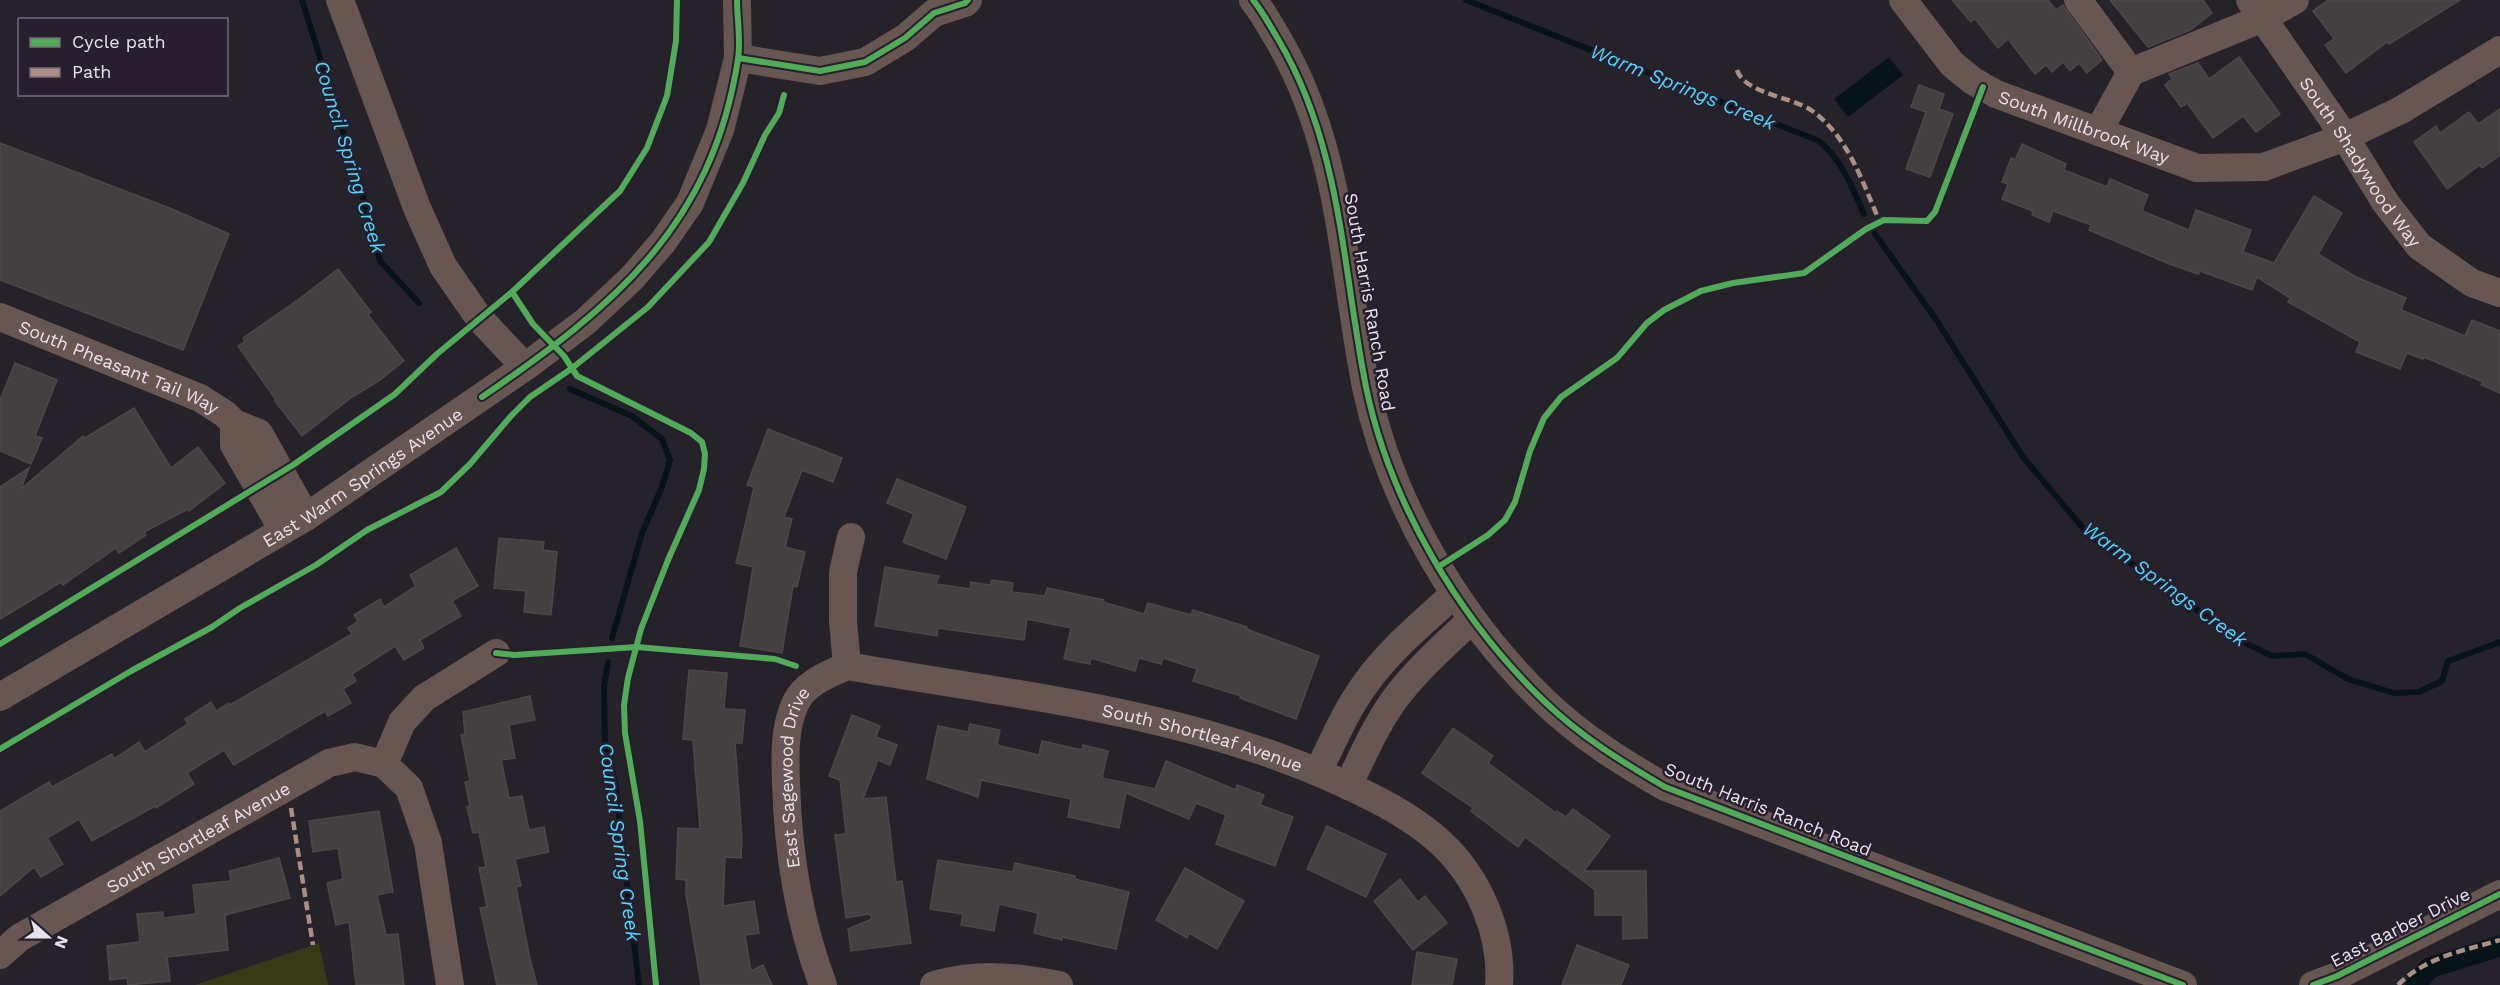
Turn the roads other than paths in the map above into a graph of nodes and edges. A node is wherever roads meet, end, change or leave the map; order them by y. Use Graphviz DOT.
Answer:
graph roads {
  1 [pos="340,0"];
  2 [pos="737,0"];
  3 [pos="968,0"];
  4 [pos="1253,0"];
  5 [pos="1903,0"];
  6 [pos="2078,0"];
  7 [pos="2295,0"];
  8 [pos="937,7"];
  9 [pos="2256,9"];
  10 [pos="2500,50"];
  11 [pos="738,58"];
  12 [pos="2131,72"];
  13 [pos="2098,132"];
  14 [pos="2345,137"];
  15 [pos="2500,293"];
  16 [pos="0,317"];
  17 [pos="525,367"];
  18 [pos="295,523"];
  19 [pos="851,537"];
  20 [pos="1454,594"];
  21 [pos="1471,620"];
  22 [pos="496,653"];
  23 [pos="847,666"];
  24 [pos="0,697"];
  25 [pos="384,764"];
  26 [pos="1318,772"];
  27 [pos="1348,786"];
  28 [pos="2500,894"];
  29 [pos="9,946"];
  30 [pos="450,985"];
  31 [pos="823,985"];
  32 [pos="934,985"];
  33 [pos="1059,985"];
  34 [pos="1499,985"];
  35 [pos="2183,985"];
  36 [pos="2313,985"];
  1 -- 17 [label="street"];
  2 -- 11 [label="street, East Warm Springs Avenue"];
  3 -- 8 [label="street"];
  4 -- 20 [label="street, South Harris Ranch Road"];
  5 -- 13 [label="street, South Millbrook Way"];
  6 -- 12 [label="street"];
  7 -- 9 [label="street"];
  8 -- 11 [label="street"];
  9 -- 12 [label="street"];
  9 -- 14 [label="street, South Shadywood Way"];
  10 -- 14 [label="street"];
  11 -- 17 [label="street, East Warm Springs Avenue"];
  12 -- 13 [label="street"];
  13 -- 14 [label="street, South Millbrook Way"];
  14 -- 15 [label="street, South Shadywood Way"];
  16 -- 18 [label="street, South Pheasant Tail Way"];
  17 -- 18 [label="street, East Warm Springs Avenue"];
  18 -- 24 [label="street, East Warm Springs Avenue"];
  19 -- 23 [label="street"];
  20 -- 21 [label="street, South Harris Ranch Road"];
  20 -- 26 [label="street"];
  21 -- 27 [label="street"];
  21 -- 35 [label="street, South Harris Ranch Road"];
  22 -- 25 [label="street"];
  23 -- 26 [label="street, South Shortleaf Avenue"];
  23 -- 31 [label="street, East Sagewood Drive"];
  25 -- 29 [label="street, South Shortleaf Avenue"];
  25 -- 30 [label="street"];
  26 -- 27 [label="street, South Shortleaf Avenue"];
  27 -- 34 [label="street, South Shortleaf Avenue"];
  28 -- 36 [label="street, East Barber Drive"];
  32 -- 33 [label="street"];
}
